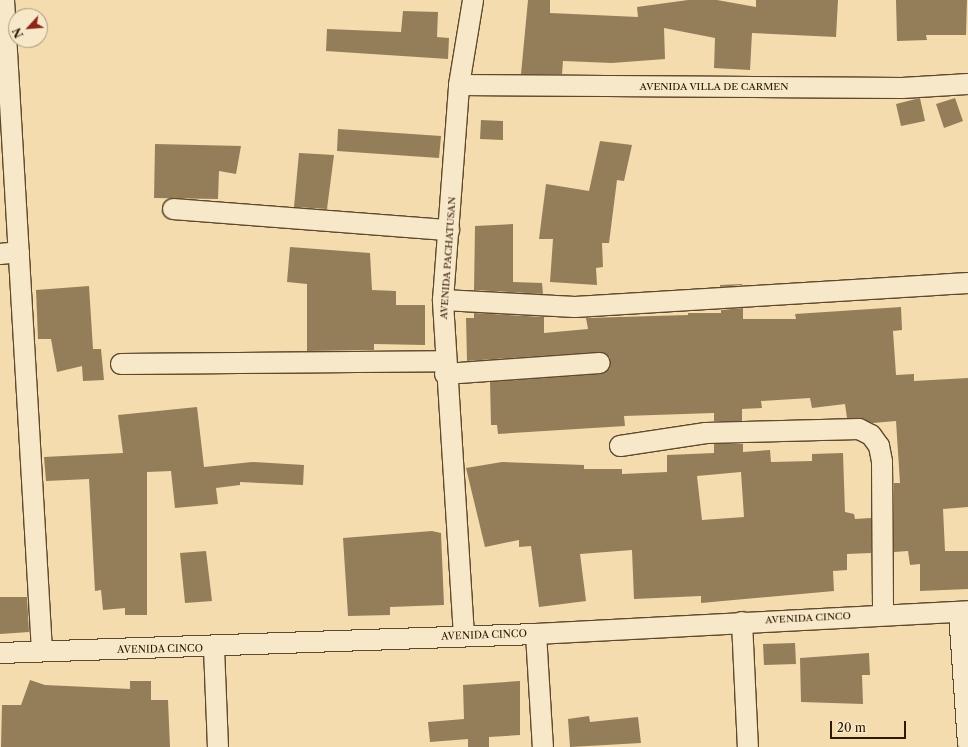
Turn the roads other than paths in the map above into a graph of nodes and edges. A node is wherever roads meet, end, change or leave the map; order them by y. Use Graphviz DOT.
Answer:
graph roads {
  1 [pos="4,0"];
  2 [pos="472,0"];
  3 [pos="968,84"];
  4 [pos="459,85"];
  5 [pos="173,208"];
  6 [pos="449,230"];
  7 [pos="10,253"];
  8 [pos="968,283"];
  9 [pos="443,300"];
  10 [pos="600,363"];
  11 [pos="121,364"];
  12 [pos="445,367"];
  13 [pos="620,446"];
  14 [pos="964,611"];
  15 [pos="883,614"];
  16 [pos="742,622"];
  17 [pos="536,634"];
  18 [pos="464,636"];
  19 [pos="214,648"];
  20 [pos="42,652"];
  21 [pos="0,653"];
  22 [pos="968,744"];
  23 [pos="218,747"];
  24 [pos="543,747"];
  25 [pos="748,747"];
  1 -- 7 [label="street"];
  2 -- 4 [label="street, AVENIDA PACHATUSAN"];
  3 -- 4 [label="street, AVENIDA VILLA DE CARMEN"];
  4 -- 6 [label="street, AVENIDA PACHATUSAN"];
  5 -- 6 [label="street"];
  6 -- 9 [label="street, AVENIDA PACHATUSAN"];
  7 -- 20 [label="street"];
  8 -- 9 [label="street"];
  9 -- 12 [label="street, AVENIDA PACHATUSAN"];
  10 -- 12 [label="street"];
  11 -- 12 [label="street"];
  12 -- 18 [label="street, AVENIDA PACHATUSAN"];
  13 -- 15 [label="street"];
  14 -- 15 [label="street, AVENIDA CINCO"];
  14 -- 22 [label="street"];
  15 -- 16 [label="street, AVENIDA CINCO"];
  16 -- 17 [label="street, AVENIDA CINCO"];
  16 -- 25 [label="street"];
  17 -- 18 [label="street, AVENIDA CINCO"];
  17 -- 24 [label="street"];
  18 -- 19 [label="street, AVENIDA CINCO"];
  19 -- 20 [label="street, AVENIDA CINCO"];
  19 -- 23 [label="street"];
  20 -- 21 [label="street, AVENIDA CINCO"];
}
